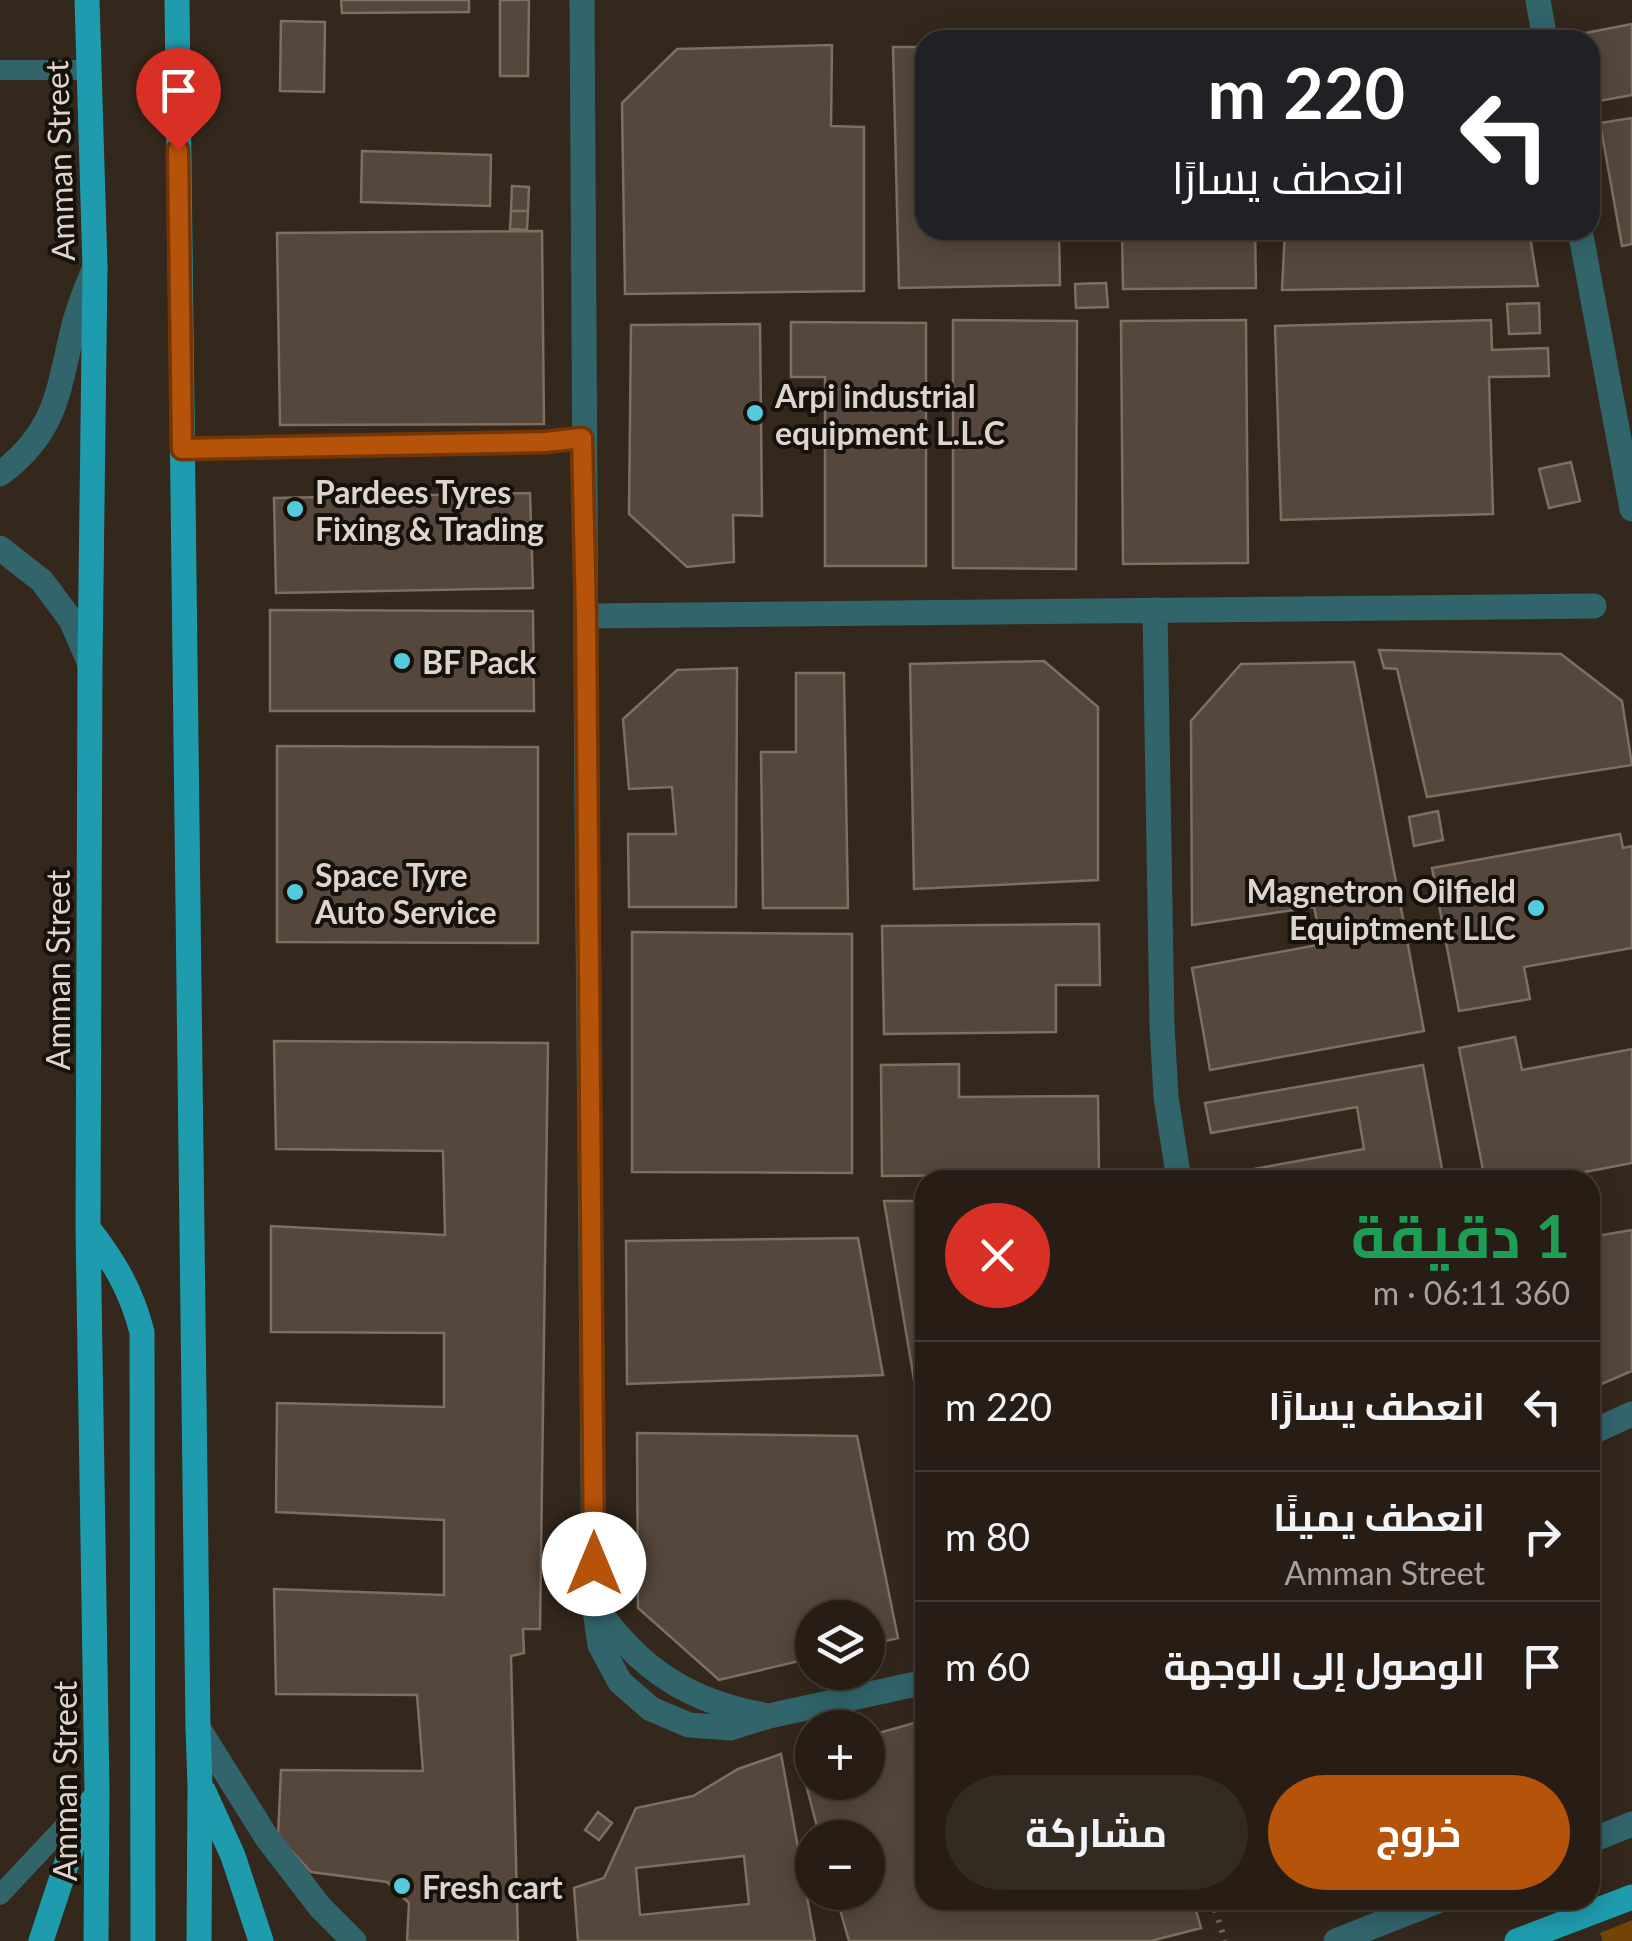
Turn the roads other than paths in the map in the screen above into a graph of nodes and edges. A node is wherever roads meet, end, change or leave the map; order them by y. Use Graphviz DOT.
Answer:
graph roads {
  1 [pos="87,0"];
  2 [pos="176,0"];
  3 [pos="582,0"];
  4 [pos="1538,0"];
  5 [pos="1543,30"];
  6 [pos="0,70"];
  7 [pos="88,70"];
  8 [pos="1582,240"];
  9 [pos="95,267"];
  10 [pos="582,438"];
  11 [pos="182,449"];
  12 [pos="0,474"];
  13 [pos="1632,509"];
  14 [pos="0,548"];
  15 [pos="1594,606"];
  16 [pos="1154,610"];
  17 [pos="586,616"];
  18 [pos="90,664"];
  19 [pos="1177,1170"];
  20 [pos="88,1228"];
  21 [pos="1632,1414"];
  22 [pos="1600,1428"];
  23 [pos="915,1684"];
  24 [pos="198,1728"];
  25 [pos="200,1786"];
  26 [pos="98,1791"];
  27 [pos="1632,1824"];
  28 [pos="1600,1837"];
  29 [pos="0,1895"];
  30 [pos="1632,1897"];
  31 [pos="1600,1909"];
  32 [pos="1415,1910"];
  33 [pos="1598,1910"];
  34 [pos="41,1941"];
  35 [pos="96,1941"];
  36 [pos="143,1941"];
  37 [pos="199,1941"];
  38 [pos="261,1941"];
  39 [pos="354,1941"];
  40 [pos="1336,1941"];
  41 [pos="1517,1941"];
  1 -- 7 [label="main road, Amman Street"];
  2 -- 11 [label="main road"];
  3 -- 10 [label="street"];
  4 -- 5 [label="street"];
  6 -- 7 [label="lane"];
  7 -- 9 [label="main road, Amman Street"];
  8 -- 13 [label="street"];
  9 -- 12 [label="street"];
  9 -- 18 [label="main road, Amman Street"];
  10 -- 11 [label="lane"];
  10 -- 17 [label="street"];
  11 -- 24 [label="main road"];
  14 -- 18 [label="street"];
  15 -- 16 [label="street"];
  16 -- 17 [label="street"];
  16 -- 19 [label="street"];
  17 -- 23 [label="street"];
  18 -- 20 [label="main road, Amman Street"];
  20 -- 26 [label="main road, Amman Street"];
  20 -- 36 [label="main road"];
  21 -- 22 [label="street"];
  24 -- 25 [label="main road"];
  24 -- 39 [label="street"];
  25 -- 37 [label="main road"];
  25 -- 38 [label="main road"];
  26 -- 29 [label="lane"];
  26 -- 34 [label="main road"];
  26 -- 35 [label="main road, Amman Street"];
  27 -- 28 [label="street"];
  30 -- 31 [label="main road"];
  32 -- 40 [label="street"];
  33 -- 41 [label="main road"];
}
